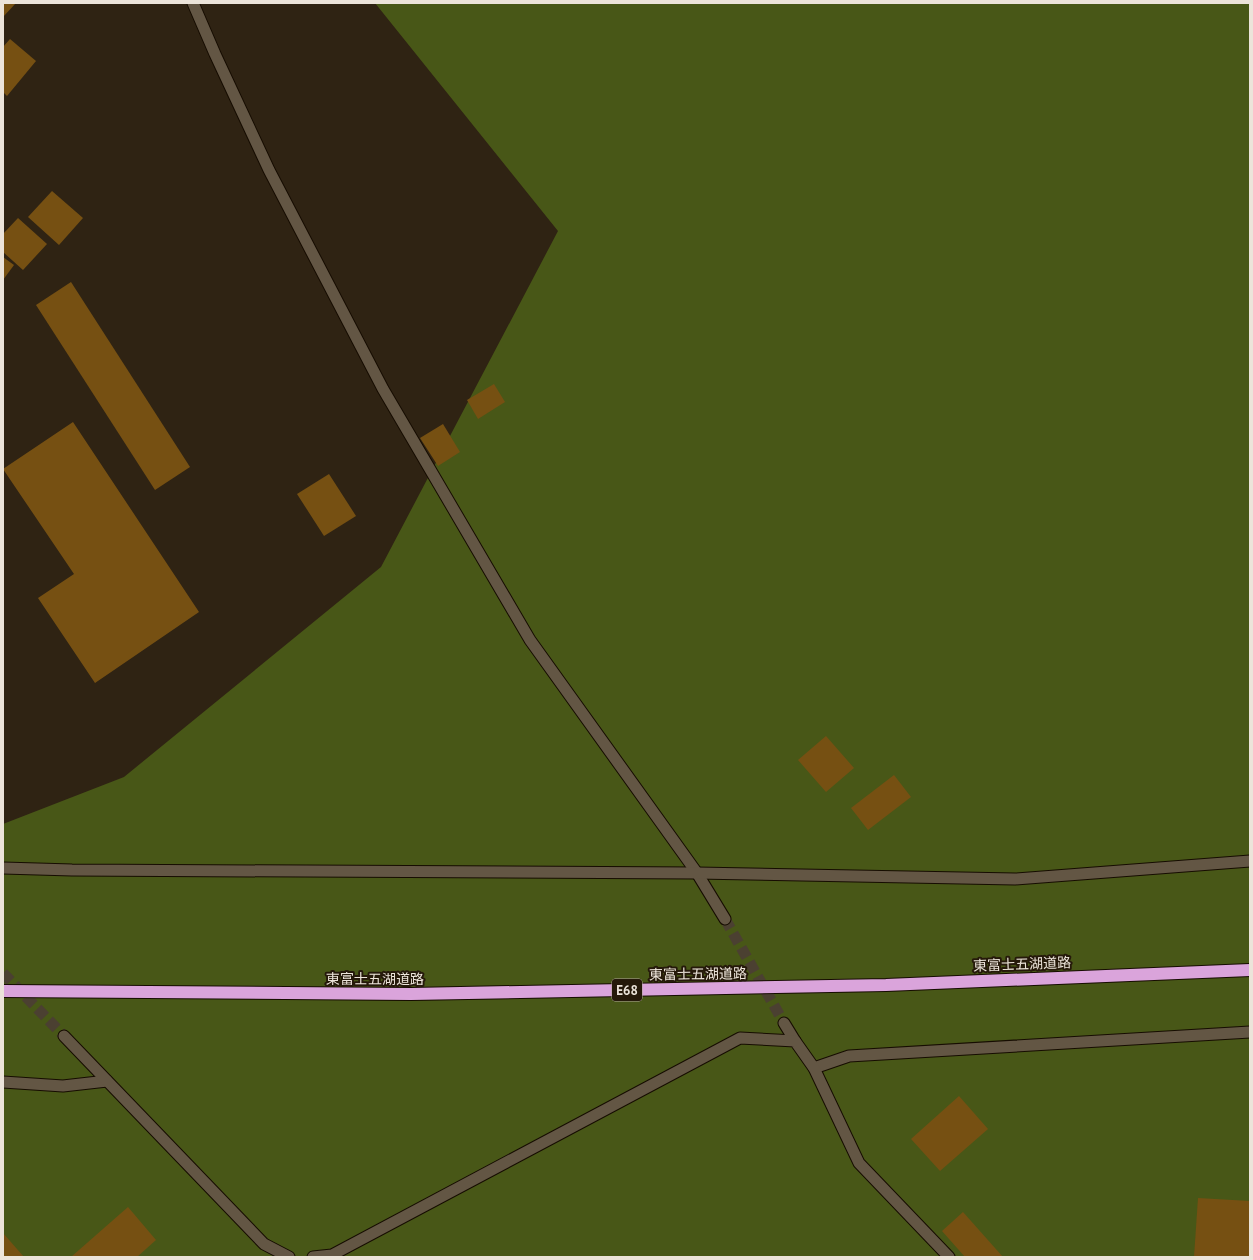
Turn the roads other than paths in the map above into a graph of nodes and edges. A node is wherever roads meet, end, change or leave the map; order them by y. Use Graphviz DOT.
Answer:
graph roads {
  1 [pos="193,3"];
  2 [pos="1250,861"];
  3 [pos="3,868"];
  4 [pos="697,873"];
  5 [pos="725,919"];
  6 [pos="1250,970"];
  7 [pos="3,991"];
  8 [pos="784,1023"];
  9 [pos="1250,1032"];
  10 [pos="64,1036"];
  11 [pos="795,1041"];
  12 [pos="814,1068"];
  13 [pos="107,1081"];
  14 [pos="3,1082"];
  15 [pos="289,1257"];
  16 [pos="313,1257"];
  17 [pos="949,1257"];
  1 -- 4 [label="street"];
  2 -- 4 [label="street"];
  3 -- 4 [label="street"];
  4 -- 5 [label="street"];
  6 -- 7 [label="highway, 東富士五湖道路 / E68"];
  8 -- 11 [label="street"];
  9 -- 12 [label="street"];
  10 -- 13 [label="street"];
  11 -- 12 [label="street"];
  11 -- 16 [label="street"];
  12 -- 17 [label="street"];
  13 -- 14 [label="street"];
  13 -- 15 [label="street"];
}
